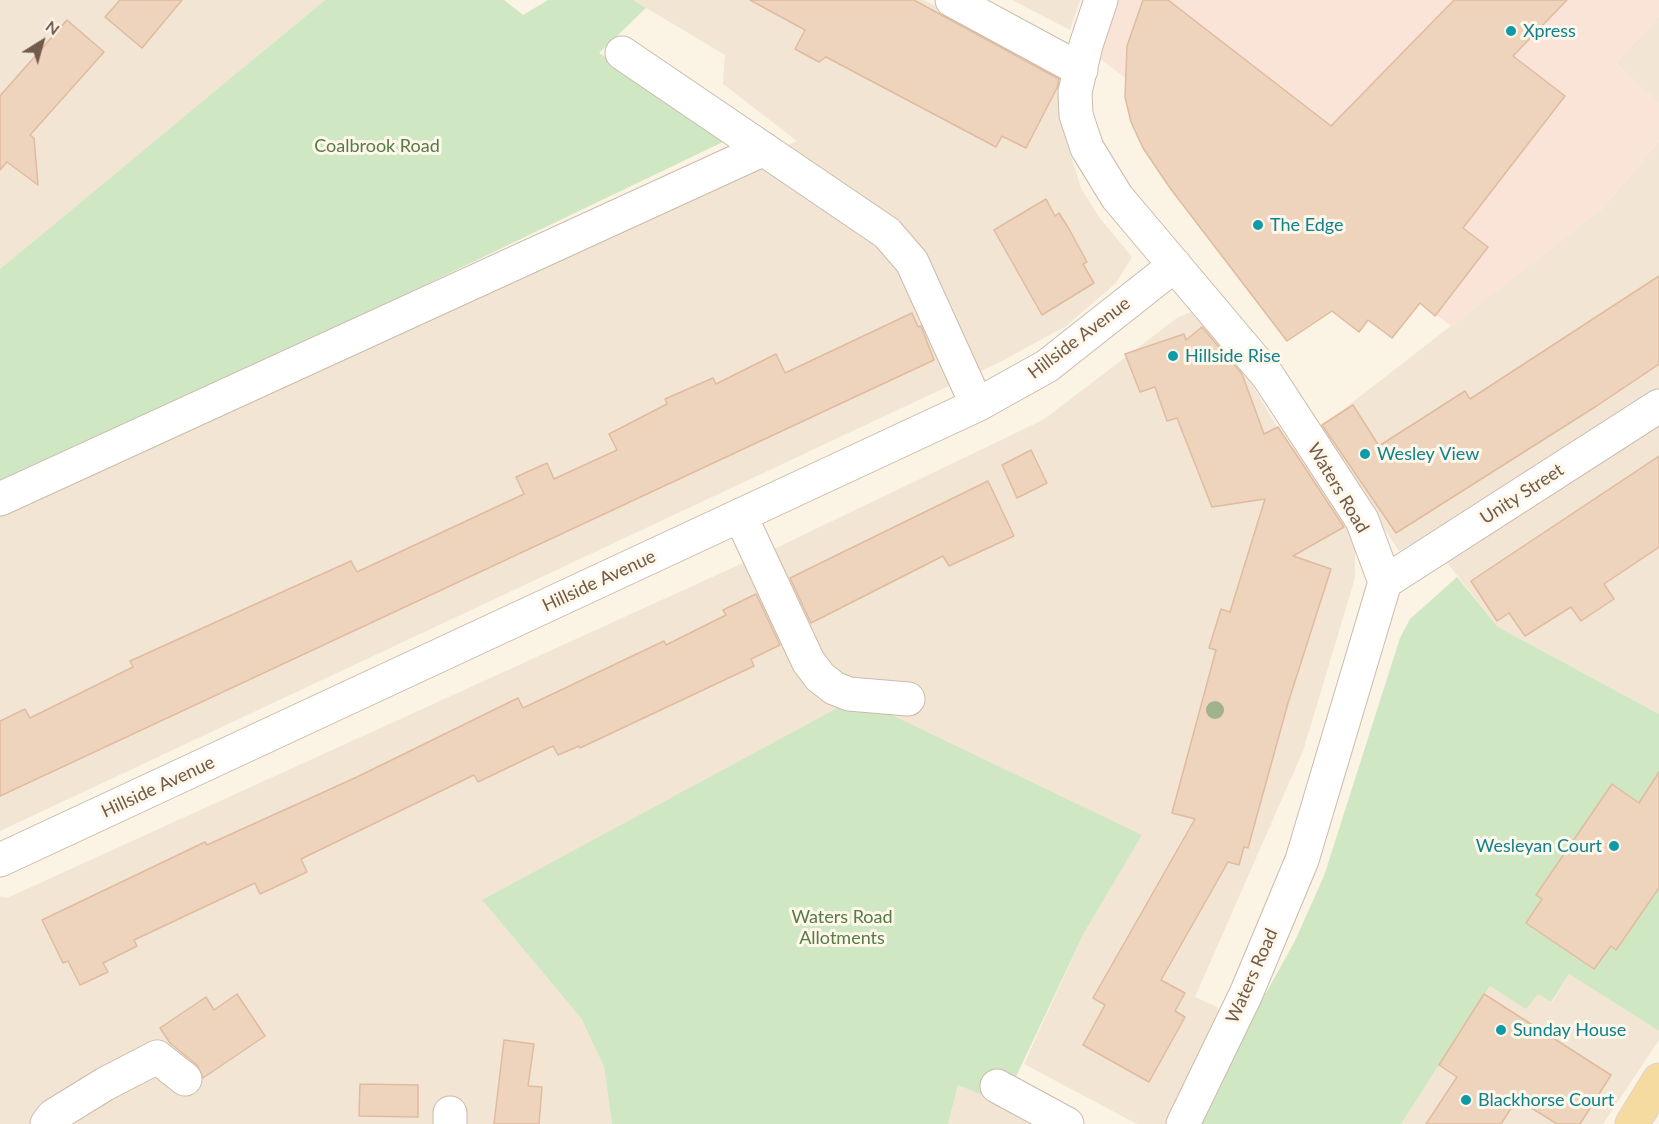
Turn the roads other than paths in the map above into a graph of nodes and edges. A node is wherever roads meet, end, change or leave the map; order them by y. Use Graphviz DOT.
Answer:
graph roads {
  1 [pos="952,0"];
  2 [pos="1101,0"];
  3 [pos="622,53"];
  4 [pos="1080,70"];
  5 [pos="764,149"];
  6 [pos="1175,265"];
  7 [pos="977,405"];
  8 [pos="1659,406"];
  9 [pos="0,499"];
  10 [pos="740,515"];
  11 [pos="1385,582"];
  12 [pos="908,699"];
  13 [pos="0,860"];
  14 [pos="185,1079"];
  15 [pos="1659,1080"];
  16 [pos="997,1086"];
  17 [pos="47,1124"];
  18 [pos="1066,1124"];
  19 [pos="1183,1124"];
  20 [pos="1632,1124"];
  1 -- 4 [label="street"];
  2 -- 4 [label="street, Waters Road"];
  3 -- 5 [label="street"];
  4 -- 6 [label="street, Waters Road"];
  5 -- 7 [label="street"];
  5 -- 9 [label="street"];
  6 -- 7 [label="street, Hillside Avenue"];
  6 -- 11 [label="street, Waters Road"];
  7 -- 10 [label="street, Hillside Avenue"];
  8 -- 11 [label="street, Unity Street"];
  10 -- 12 [label="street"];
  10 -- 13 [label="street, Hillside Avenue"];
  11 -- 19 [label="street, Waters Road"];
  14 -- 17 [label="street"];
  15 -- 20 [label="main road"];
  16 -- 18 [label="street"];
}
